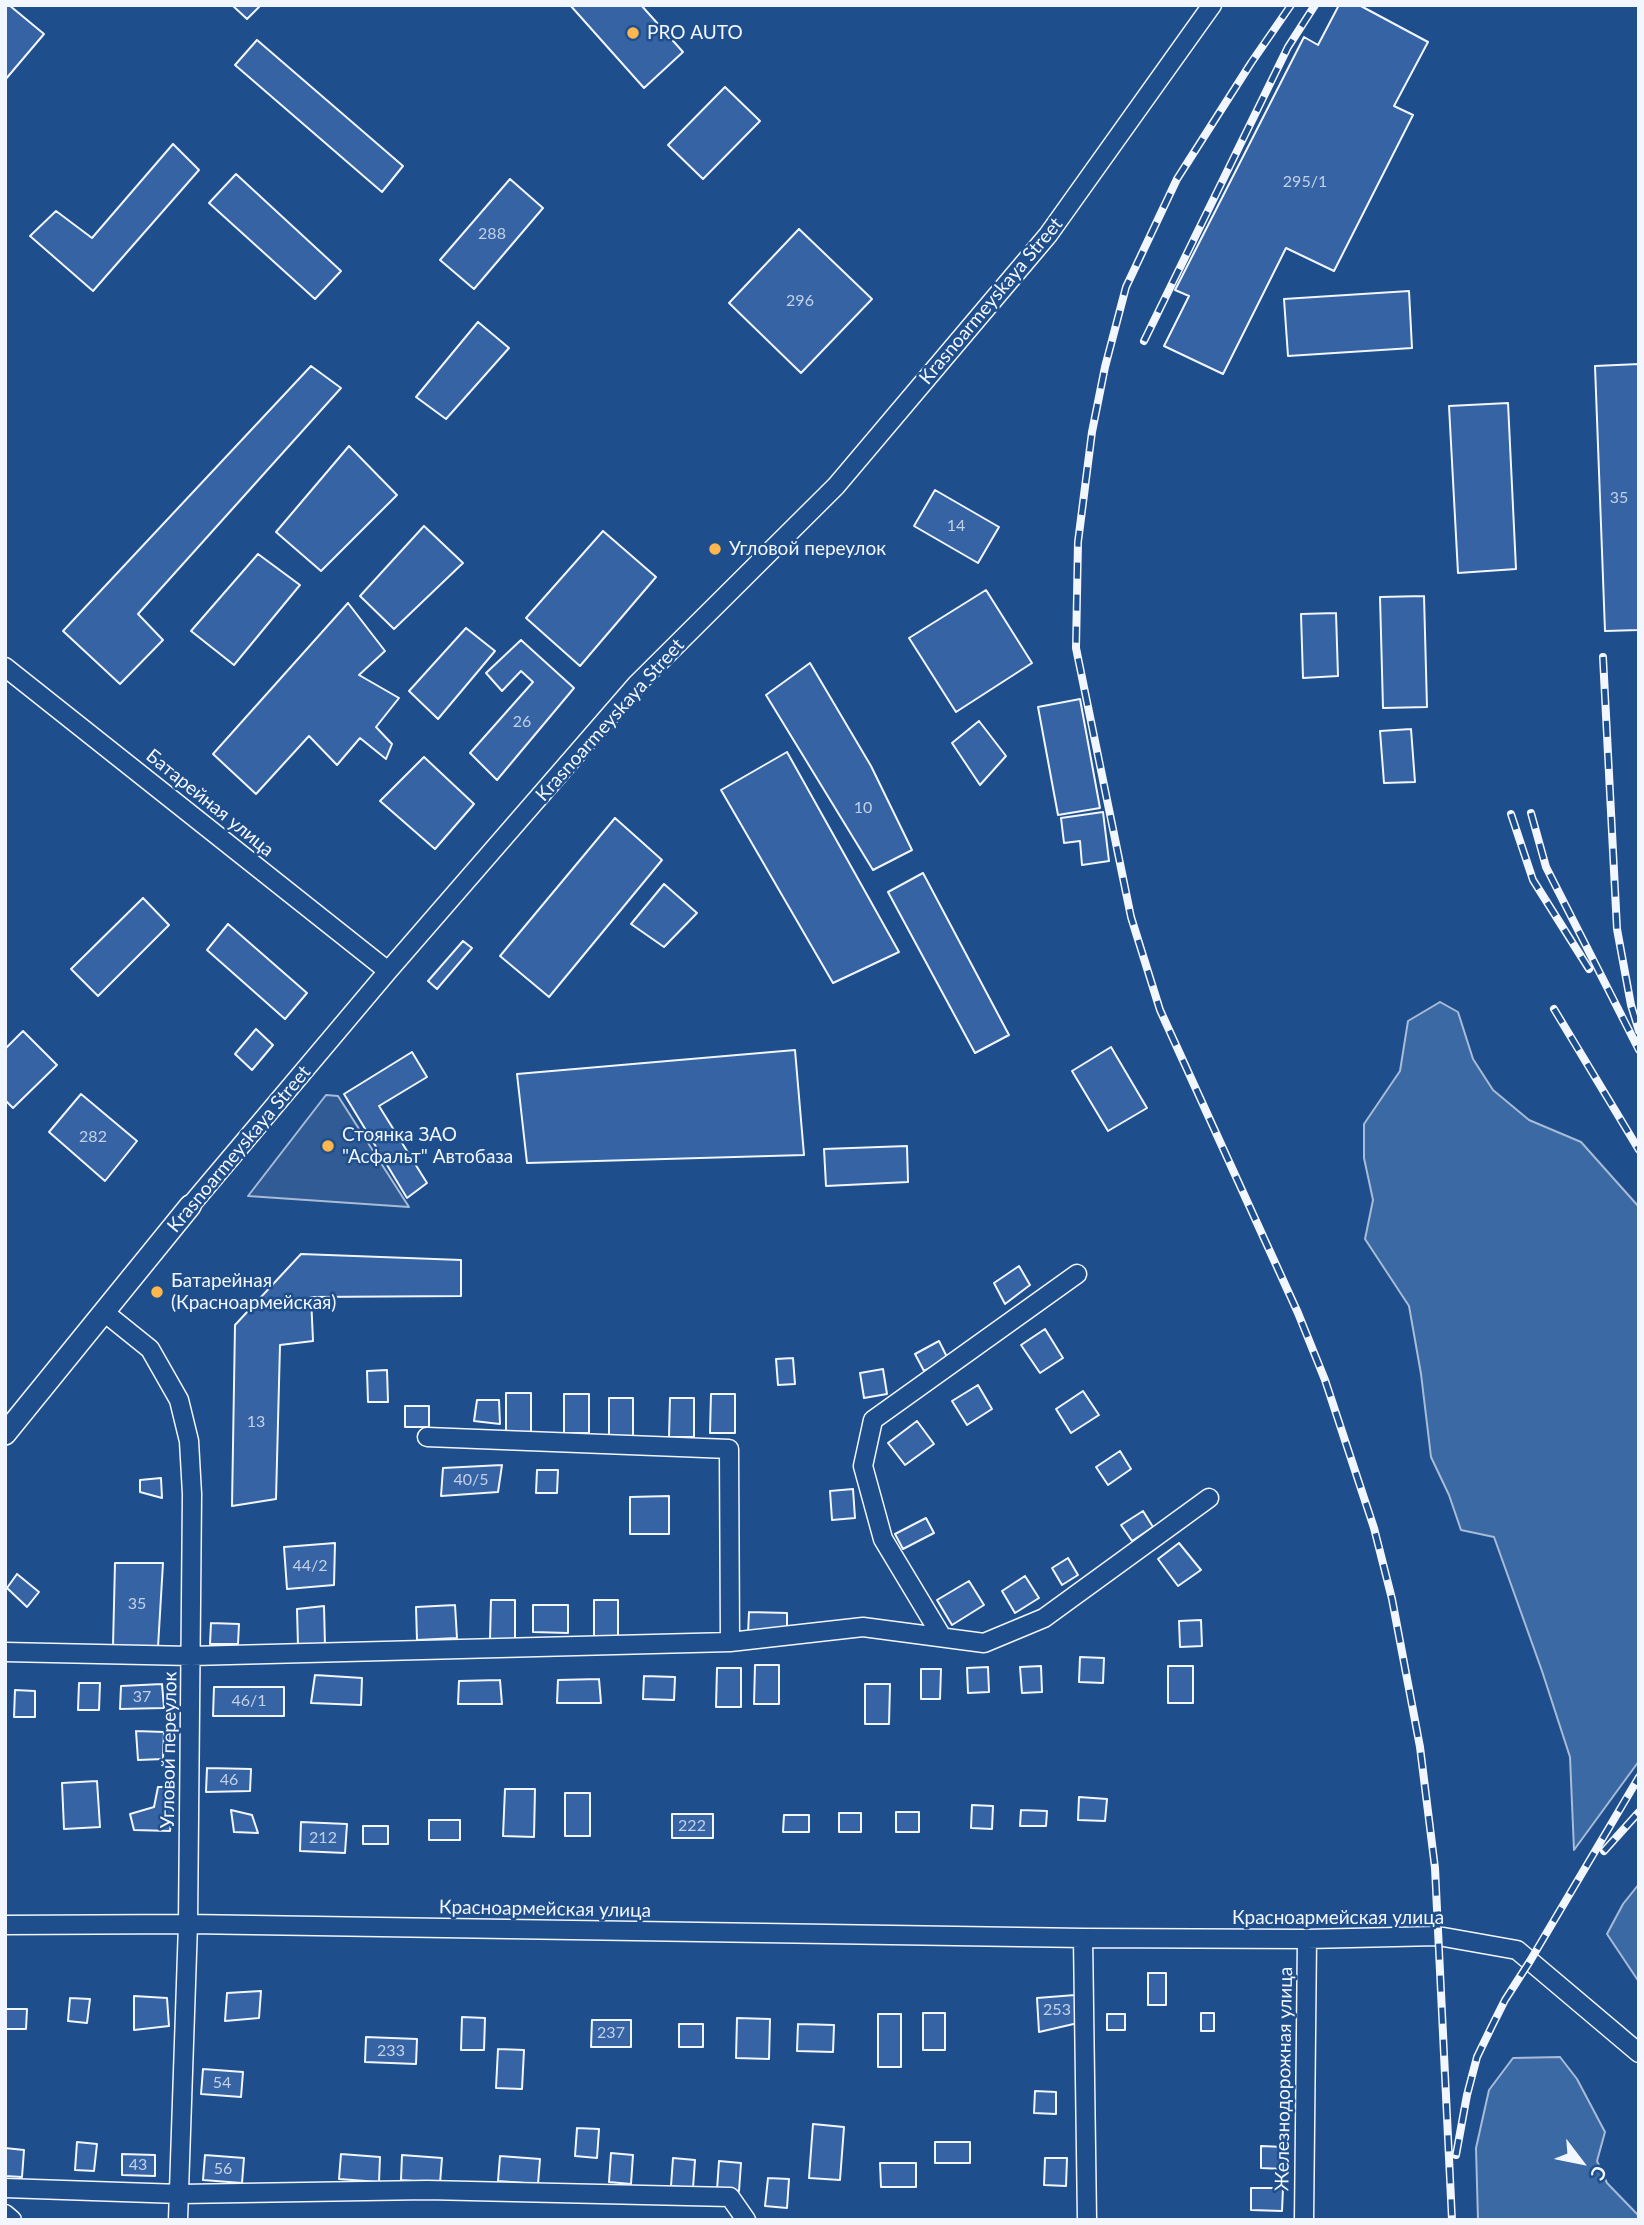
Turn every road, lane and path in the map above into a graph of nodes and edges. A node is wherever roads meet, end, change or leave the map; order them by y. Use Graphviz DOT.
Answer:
graph roads {
  1 [pos="1212,5"];
  2 [pos="5,667"];
  3 [pos="388,971"];
  4 [pos="190,1206"];
  5 [pos="1077,1274"];
  6 [pos="104,1312"];
  7 [pos="5,1434"];
  8 [pos="427,1437"];
  9 [pos="1209,1498"];
  10 [pos="942,1637"];
  11 [pos="730,1642"];
  12 [pos="5,1652"];
  13 [pos="191,1656"];
  14 [pos="188,1924"];
  15 [pos="5,1925"];
  16 [pos="1083,1938"];
  17 [pos="1307,1939"];
  18 [pos="1639,2053"];
  19 [pos="5,2188"];
  20 [pos="180,2194"];
  21 [pos="5,2214"];
  22 [pos="12,2220"];
  23 [pos="178,2220"];
  24 [pos="746,2220"];
  25 [pos="1087,2220"];
  26 [pos="1304,2220"];
  1 -- 3 [label="street, Krasnoarmeyskaya Street"];
  2 -- 3 [label="street, Батарейная улица"];
  3 -- 4 [label="street, Krasnoarmeyskaya Street"];
  4 -- 6 [label="street, Krasnoarmeyskaya Street"];
  5 -- 10 [label="street"];
  6 -- 7 [label="street, Krasnoarmeyskaya Street"];
  6 -- 13 [label="street, Угловой переулок"];
  8 -- 11 [label="street"];
  9 -- 10 [label="street"];
  10 -- 11 [label="street"];
  11 -- 13 [label="street"];
  12 -- 13 [label="street"];
  13 -- 14 [label="street, Угловой переулок"];
  14 -- 15 [label="street, Красноармейская улица"];
  14 -- 16 [label="street, Красноармейская улица"];
  14 -- 20 [label="street, Угловой переулок"];
  16 -- 17 [label="street, Красноармейская улица"];
  16 -- 25 [label="street"];
  17 -- 18 [label="street, Красноармейская улица"];
  17 -- 26 [label="street, Железнодорожная улица"];
  19 -- 20 [label="street"];
  20 -- 23 [label="street, Угловой переулок"];
  20 -- 24 [label="street"];
  21 -- 22 [label="street"];
}
